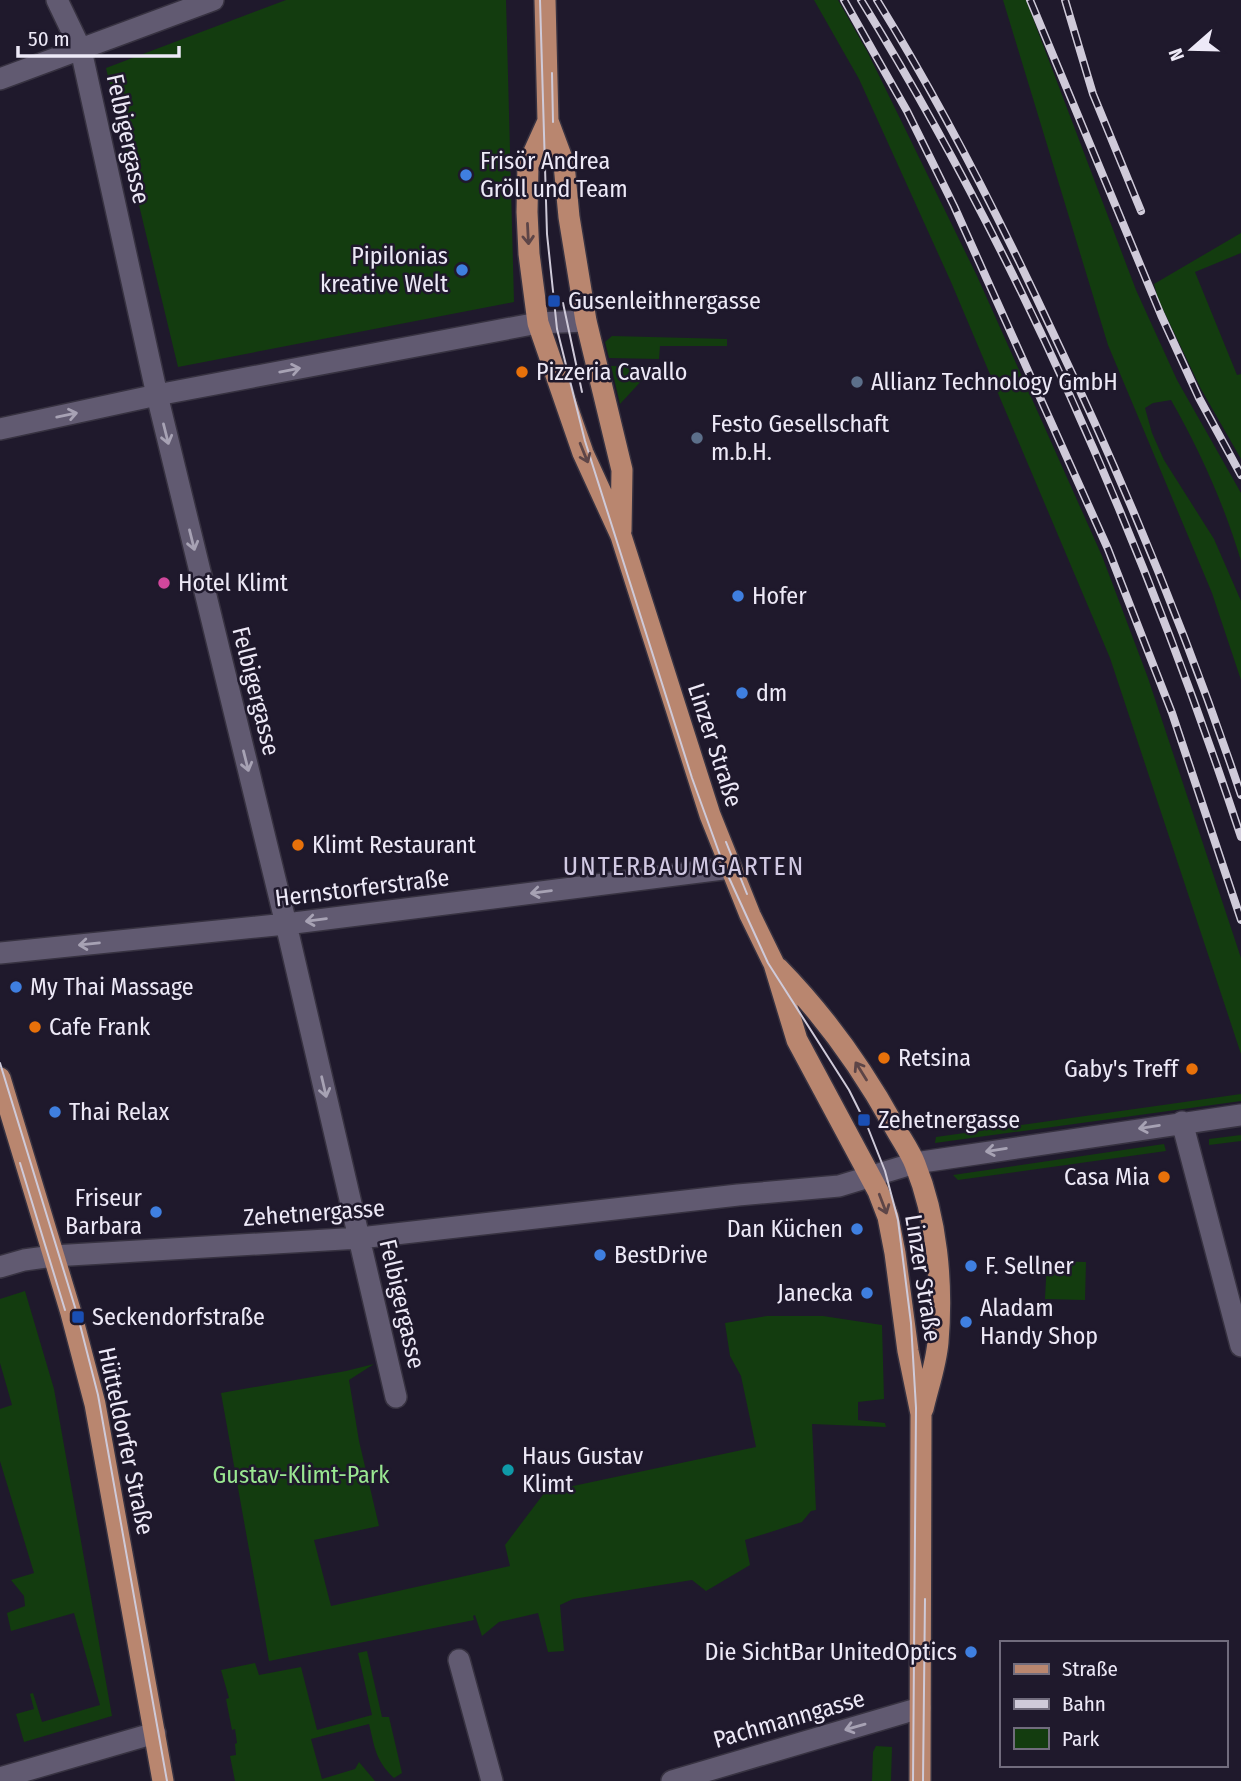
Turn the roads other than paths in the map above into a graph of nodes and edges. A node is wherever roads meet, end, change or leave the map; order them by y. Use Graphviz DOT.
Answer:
graph roads {
  1 [pos="57,0"];
  2 [pos="213,0"];
  3 [pos="545,0"];
  4 [pos="81,50"];
  5 [pos="0,79"];
  6 [pos="548,121"];
  7 [pos="586,321"];
  8 [pos="538,323"];
  9 [pos="157,395"];
  10 [pos="0,429"];
  11 [pos="621,536"];
  12 [pos="731,868"];
  13 [pos="286,924"];
  14 [pos="0,953"];
  15 [pos="774,964"];
  16 [pos="0,1078"];
  17 [pos="1241,1115"];
  18 [pos="1182,1122"];
  19 [pos="915,1163"];
  20 [pos="870,1176"];
  21 [pos="360,1237"];
  22 [pos="53,1256"];
  23 [pos="0,1267"];
  24 [pos="1241,1346"];
  25 [pos="396,1397"];
  26 [pos="921,1414"];
  27 [pos="459,1660"];
  28 [pos="920,1708"];
  29 [pos="155,1733"];
  30 [pos="0,1778"];
  31 [pos="163,1781"];
  32 [pos="492,1781"];
  33 [pos="672,1781"];
  34 [pos="920,1781"];
  1 -- 4 [label="street, Felbigergasse"];
  2 -- 4 [label="street"];
  3 -- 6 [label="main road, Linzer Straße"];
  4 -- 5 [label="street"];
  4 -- 9 [label="street, Felbigergasse"];
  6 -- 7 [label="main road, Linzer Straße"];
  6 -- 8 [label="main road, Linzer Straße, one-way"];
  7 -- 8 [label="street"];
  7 -- 11 [label="main road, Linzer Straße"];
  9 -- 8 [label="street, one-way"];
  8 -- 11 [label="main road, Linzer Straße, one-way"];
  10 -- 9 [label="street, one-way"];
  9 -- 13 [label="street, Felbigergasse, one-way"];
  11 -- 12 [label="main road, Linzer Straße"];
  12 -- 13 [label="street, Hernstorferstraße, one-way"];
  12 -- 15 [label="main road, Linzer Straße"];
  13 -- 14 [label="street, Hernstorferstraße, one-way"];
  13 -- 21 [label="street, Felbigergasse, one-way"];
  19 -- 15 [label="main road, Linzer Straße, one-way"];
  15 -- 20 [label="main road, Linzer Straße"];
  16 -- 22 [label="main road, Hütteldorfer Straße"];
  17 -- 18 [label="street, Zehetnergasse"];
  18 -- 19 [label="street, Zehetnergasse, one-way"];
  18 -- 24 [label="street"];
  19 -- 20 [label="street, Zehetnergasse"];
  19 -- 26 [label="main road, Linzer Straße"];
  20 -- 21 [label="street, Zehetnergasse"];
  20 -- 26 [label="main road, Linzer Straße, one-way"];
  21 -- 22 [label="street, Zehetnergasse"];
  21 -- 25 [label="street, Felbigergasse"];
  22 -- 23 [label="street"];
  22 -- 29 [label="main road, Hütteldorfer Straße"];
  26 -- 28 [label="main road, Linzer Straße"];
  27 -- 32 [label="street"];
  28 -- 33 [label="street, Pachmanngasse, one-way"];
  28 -- 34 [label="main road, Linzer Straße"];
  29 -- 30 [label="street"];
  29 -- 31 [label="main road, Hütteldorfer Straße"];
}
